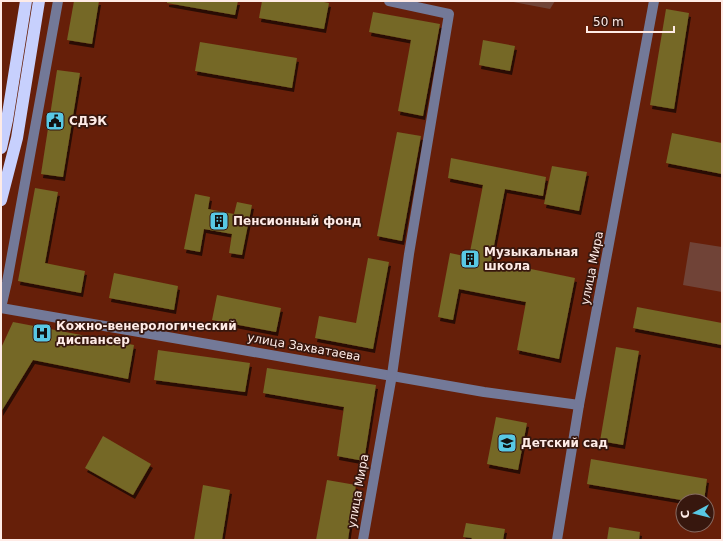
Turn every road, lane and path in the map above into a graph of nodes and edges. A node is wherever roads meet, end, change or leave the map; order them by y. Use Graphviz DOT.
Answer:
graph roads {
  1 [pos="26,1"];
  2 [pos="39,1"];
  3 [pos="58,1"];
  4 [pos="389,1"];
  5 [pos="654,1"];
  6 [pos="1,148"];
  7 [pos="1,199"];
  8 [pos="1,308"];
  9 [pos="392,375"];
  10 [pos="579,405"];
  11 [pos="363,540"];
  12 [pos="557,540"];
  1 -- 6 [label="highway"];
  2 -- 7 [label="highway"];
  3 -- 8 [label="street"];
  4 -- 9 [label="street, улица Мира"];
  5 -- 10 [label="street, улица Мира"];
  8 -- 9 [label="street, улица Захватаева"];
  9 -- 10 [label="street, улица Захватаева"];
  9 -- 11 [label="street, улица Мира"];
  10 -- 12 [label="street, улица Мира"];
}
